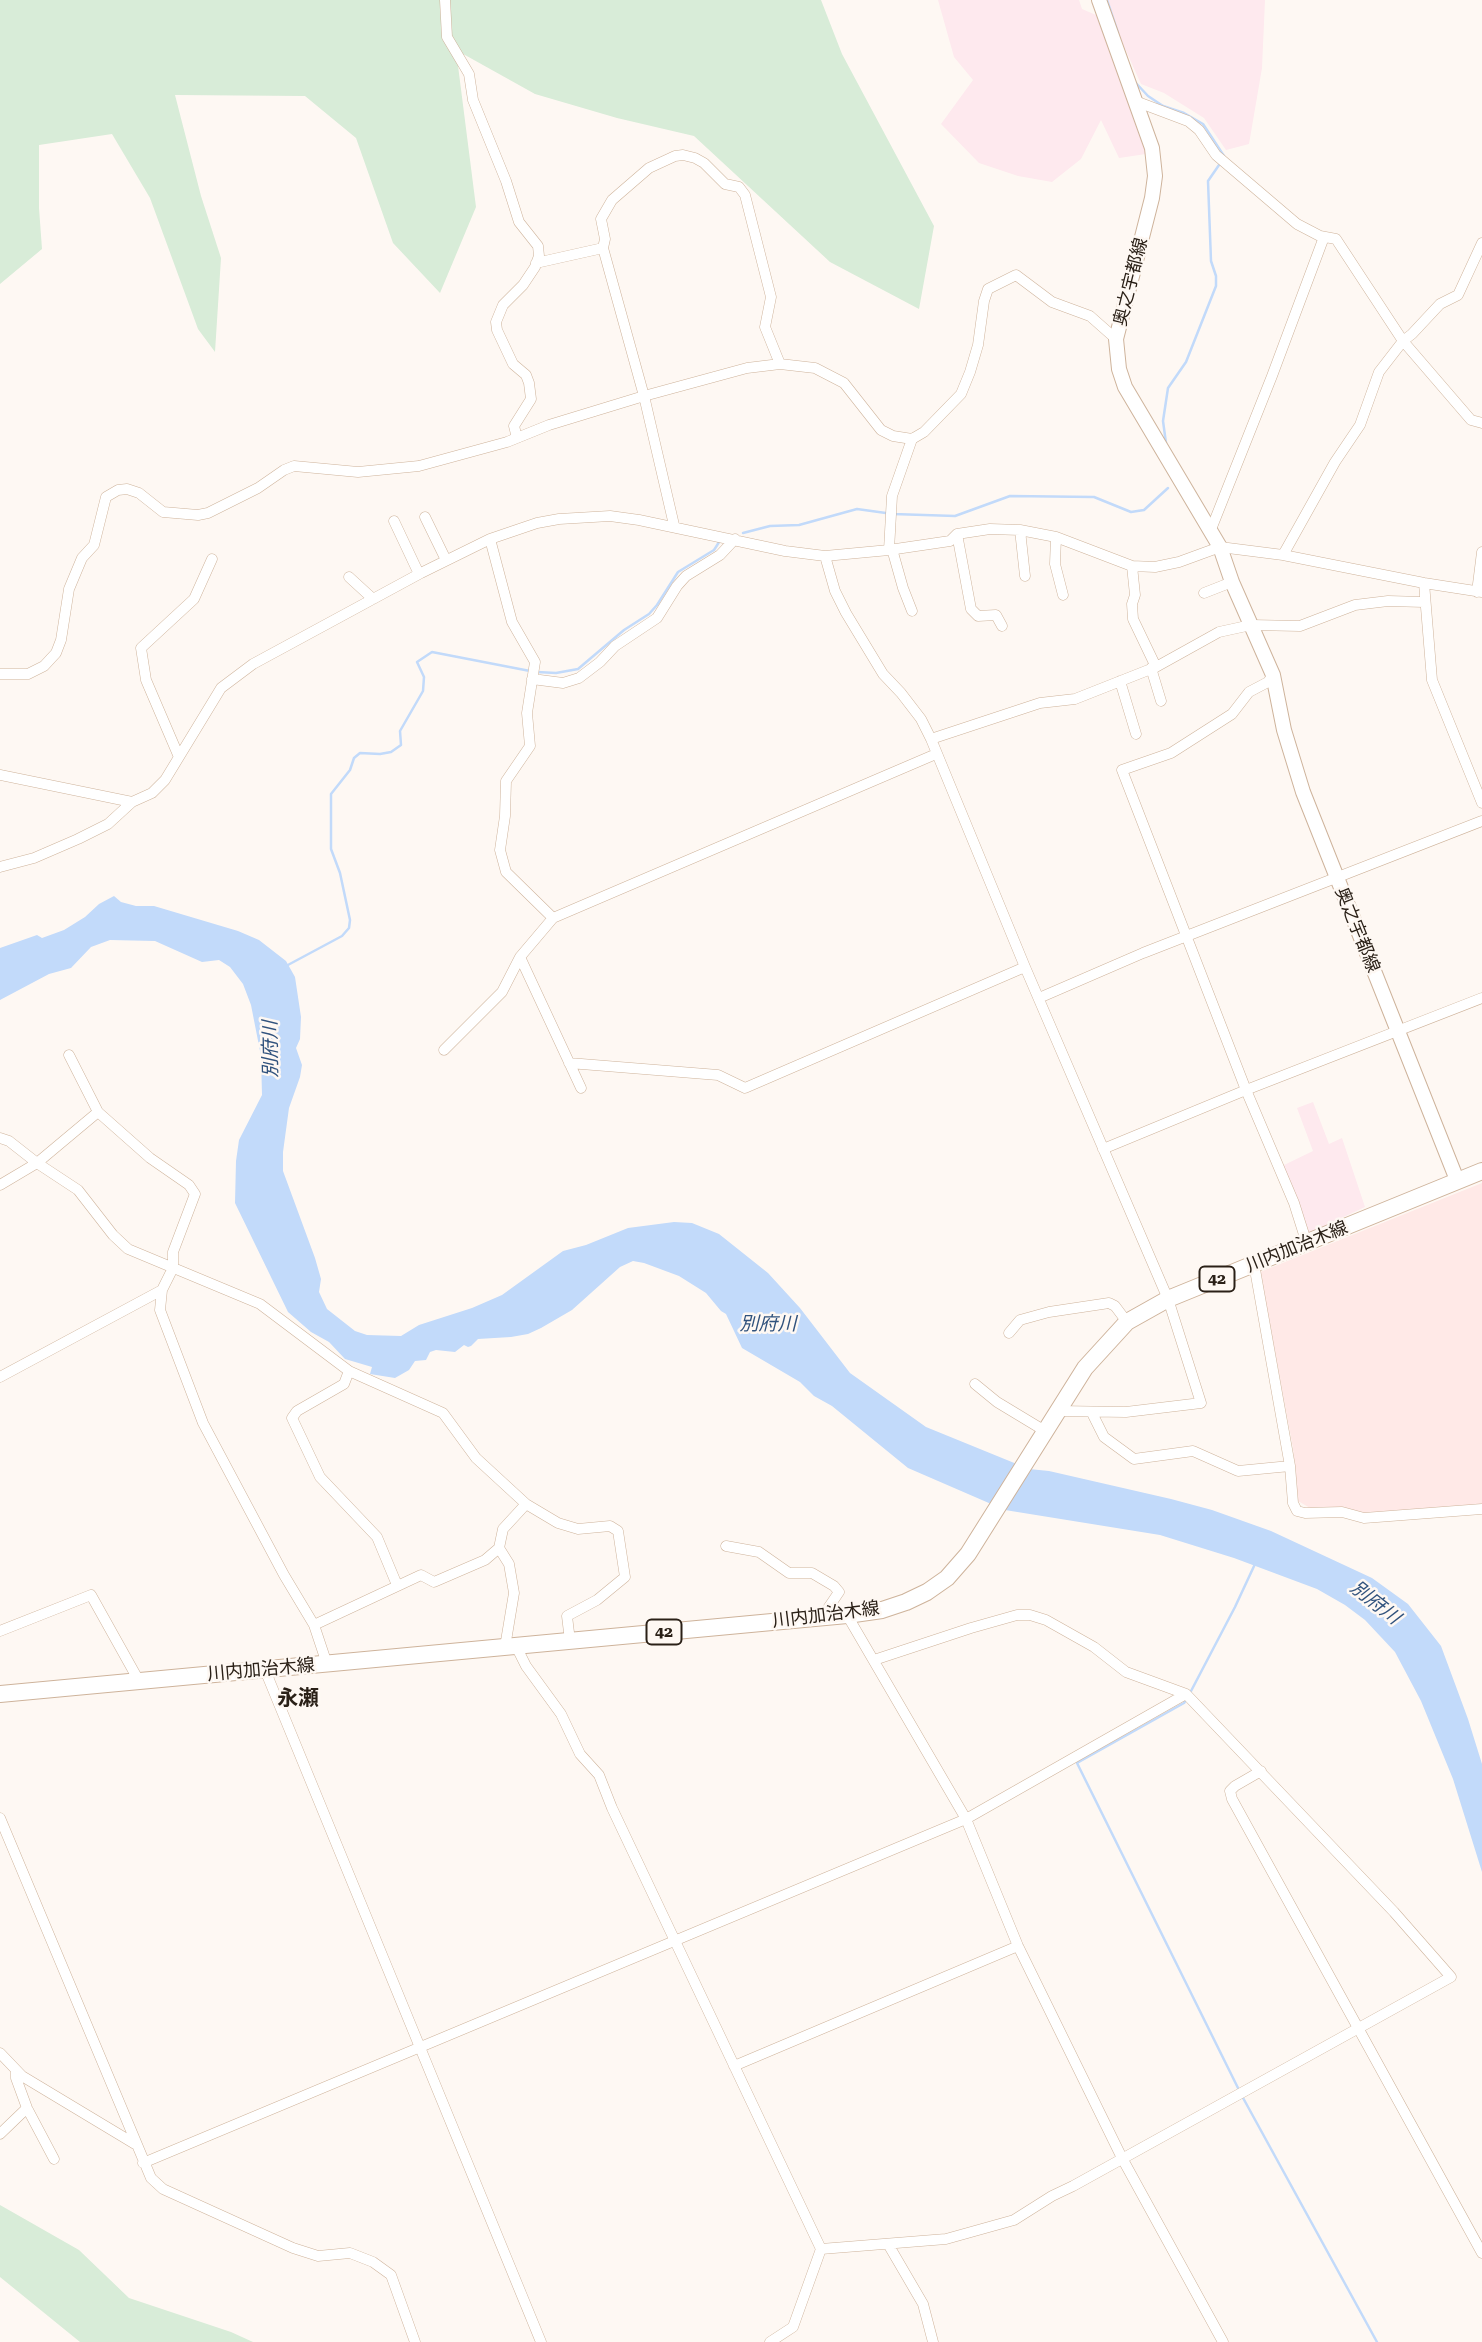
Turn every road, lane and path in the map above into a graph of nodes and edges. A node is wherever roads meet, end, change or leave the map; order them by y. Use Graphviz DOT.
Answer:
graph roads {
  1 [pos="445,0"];
  2 [pos="1099,0"];
  3 [pos="1135,101"];
  4 [pos="1325,237"];
  5 [pos="1482,243"];
  6 [pos="603,248"];
  7 [pos="536,264"];
  8 [pos="1116,338"];
  9 [pos="1403,341"];
  10 [pos="780,364"];
  11 [pos="643,396"];
  12 [pos="1482,424"];
  13 [pos="517,438"];
  14 [pos="912,439"];
  15 [pos="425,517"];
  16 [pos="394,521"];
  17 [pos="674,526"];
  18 [pos="1020,530"];
  19 [pos="1210,532"];
  20 [pos="957,534"];
  21 [pos="1056,537"];
  22 [pos="490,539"];
  23 [pos="735,539"];
  24 [pos="1220,547"];
  25 [pos="891,550"];
  26 [pos="1482,552"];
  27 [pos="1283,555"];
  28 [pos="824,556"];
  29 [pos="212,559"];
  30 [pos="446,560"];
  31 [pos="1132,566"];
  32 [pos="419,574"];
  33 [pos="1025,576"];
  34 [pos="349,577"];
  35 [pos="1232,582"];
  36 [pos="1424,583"];
  37 [pos="1480,592"];
  38 [pos="1205,593"];
  39 [pos="1063,595"];
  40 [pos="373,599"];
  41 [pos="1424,602"];
  42 [pos="912,611"];
  43 [pos="1251,625"];
  44 [pos="1002,626"];
  45 [pos="1153,667"];
  46 [pos="0,674"];
  47 [pos="1273,675"];
  48 [pos="532,677"];
  49 [pos="1120,681"];
  50 [pos="1161,701"];
  51 [pos="1136,734"];
  52 [pos="931,739"];
  53 [pos="936,754"];
  54 [pos="178,757"];
  55 [pos="0,775"];
  56 [pos="132,802"];
  57 [pos="1482,803"];
  58 [pos="1482,821"];
  59 [pos="0,867"];
  60 [pos="1336,876"];
  61 [pos="553,918"];
  62 [pos="1187,937"];
  63 [pos="520,957"];
  64 [pos="1026,967"];
  65 [pos="1039,998"];
  66 [pos="1482,998"];
  67 [pos="1397,1031"];
  68 [pos="444,1049"];
  69 [pos="69,1055"];
  70 [pos="569,1063"];
  71 [pos="581,1088"];
  72 [pos="1246,1090"];
  73 [pos="98,1112"];
  74 [pos="0,1138"];
  75 [pos="1103,1149"];
  76 [pos="37,1163"];
  77 [pos="1482,1171"];
  78 [pos="1457,1180"];
  79 [pos="0,1185"];
  80 [pos="1307,1244"];
  81 [pos="1255,1264"];
  82 [pos="173,1268"];
  83 [pos="162,1290"];
  84 [pos="1168,1299"];
  85 [pos="1127,1322"];
  86 [pos="1009,1333"];
  87 [pos="349,1371"];
  88 [pos="0,1377"];
  89 [pos="975,1384"];
  90 [pos="1057,1412"];
  91 [pos="1091,1413"];
  92 [pos="1045,1431"];
  93 [pos="1290,1466"];
  94 [pos="526,1504"];
  95 [pos="1482,1509"];
  96 [pos="726,1546"];
  97 [pos="499,1548"];
  98 [pos="397,1585"];
  99 [pos="847,1615"];
  100 [pos="822,1618"];
  101 [pos="314,1625"];
  102 [pos="0,1631"];
  103 [pos="570,1641"];
  104 [pos="511,1647"];
  105 [pos="874,1660"];
  106 [pos="327,1664"];
  107 [pos="265,1670"];
  108 [pos="139,1681"];
  109 [pos="0,1694"];
  110 [pos="1186,1694"];
  111 [pos="1261,1771"];
  112 [pos="0,1818"];
  113 [pos="966,1819"];
  114 [pos="676,1941"];
  115 [pos="1018,1946"];
  116 [pos="1357,2028"];
  117 [pos="419,2049"];
  118 [pos="0,2053"];
  119 [pos="734,2066"];
  120 [pos="16,2071"];
  121 [pos="27,2108"];
  122 [pos="0,2134"];
  123 [pos="135,2144"];
  124 [pos="1122,2158"];
  125 [pos="54,2159"];
  126 [pos="143,2163"];
  127 [pos="888,2244"];
  128 [pos="821,2249"];
  129 [pos="1482,2253"];
  130 [pos="415,2342"];
  131 [pos="541,2342"];
  132 [pos="770,2342"];
  133 [pos="933,2342"];
  134 [pos="1223,2342"];
  1 -- 7 [label="street"];
  2 -- 3 [label="street, 奥之宇都線"];
  3 -- 4 [label="street"];
  3 -- 8 [label="street, 奥之宇都線"];
  4 -- 9 [label="street"];
  4 -- 19 [label="street"];
  5 -- 9 [label="street"];
  6 -- 7 [label="street"];
  6 -- 10 [label="street"];
  6 -- 11 [label="street"];
  7 -- 13 [label="street"];
  8 -- 14 [label="street"];
  8 -- 19 [label="street, 奥之宇都線"];
  9 -- 12 [label="street"];
  9 -- 27 [label="street"];
  10 -- 11 [label="street"];
  10 -- 14 [label="street"];
  11 -- 13 [label="street"];
  11 -- 17 [label="street"];
  13 -- 46 [label="street"];
  14 -- 25 [label="street"];
  15 -- 30 [label="street"];
  16 -- 32 [label="street"];
  17 -- 22 [label="street"];
  17 -- 23 [label="street"];
  18 -- 20 [label="street"];
  18 -- 21 [label="street"];
  18 -- 33 [label="street"];
  19 -- 24 [label="street, 奥之宇都線"];
  20 -- 25 [label="street"];
  20 -- 44 [label="street"];
  21 -- 31 [label="street"];
  21 -- 39 [label="street"];
  22 -- 30 [label="street"];
  22 -- 48 [label="street"];
  23 -- 28 [label="street"];
  23 -- 48 [label="street"];
  24 -- 27 [label="street"];
  24 -- 31 [label="street"];
  24 -- 35 [label="street, 奥之宇都線"];
  25 -- 28 [label="street"];
  25 -- 42 [label="street"];
  26 -- 37 [label="street"];
  27 -- 36 [label="street"];
  28 -- 52 [label="street"];
  29 -- 54 [label="street"];
  30 -- 32 [label="street"];
  31 -- 45 [label="street"];
  32 -- 40 [label="street"];
  34 -- 40 [label="street"];
  35 -- 38 [label="street"];
  35 -- 43 [label="street, 奥之宇都線"];
  36 -- 37 [label="street"];
  36 -- 41 [label="street"];
  40 -- 54 [label="street"];
  41 -- 43 [label="street"];
  41 -- 57 [label="street"];
  43 -- 45 [label="street"];
  43 -- 47 [label="street, 奥之宇都線"];
  45 -- 49 [label="street"];
  45 -- 50 [label="street"];
  47 -- 60 [label="street, 奥之宇都線"];
  47 -- 62 [label="street"];
  48 -- 61 [label="street"];
  49 -- 51 [label="street"];
  49 -- 52 [label="street"];
  52 -- 53 [label="street"];
  53 -- 61 [label="street"];
  53 -- 64 [label="street"];
  54 -- 56 [label="street"];
  55 -- 56 [label="street"];
  56 -- 59 [label="street"];
  58 -- 60 [label="street"];
  60 -- 62 [label="street"];
  60 -- 67 [label="street, 奥之宇都線"];
  61 -- 63 [label="street"];
  62 -- 65 [label="street"];
  62 -- 72 [label="street"];
  63 -- 68 [label="street"];
  63 -- 70 [label="street"];
  64 -- 65 [label="street"];
  64 -- 70 [label="street"];
  65 -- 75 [label="street"];
  66 -- 67 [label="street"];
  67 -- 72 [label="street"];
  67 -- 78 [label="street, 奥之宇都線"];
  69 -- 73 [label="street"];
  70 -- 71 [label="street"];
  72 -- 75 [label="street"];
  72 -- 80 [label="street"];
  73 -- 76 [label="street"];
  73 -- 82 [label="street"];
  74 -- 76 [label="street"];
  75 -- 84 [label="street"];
  76 -- 79 [label="street"];
  76 -- 82 [label="street"];
  77 -- 78 [label="main road, 川内加治木線 / 42"];
  78 -- 80 [label="main road, 川内加治木線 / 42"];
  80 -- 81 [label="main road, 川内加治木線 / 42"];
  81 -- 84 [label="main road, 川内加治木線 / 42"];
  81 -- 93 [label="street"];
  82 -- 83 [label="street"];
  82 -- 87 [label="street"];
  83 -- 88 [label="street"];
  83 -- 101 [label="street"];
  84 -- 85 [label="main road, 川内加治木線 / 42"];
  84 -- 91 [label="street"];
  85 -- 86 [label="street"];
  85 -- 90 [label="main road, 川内加治木線 / 42"];
  87 -- 94 [label="street"];
  87 -- 98 [label="street"];
  89 -- 92 [label="street"];
  90 -- 91 [label="street"];
  90 -- 92 [label="main road, 川内加治木線 / 42"];
  91 -- 93 [label="street"];
  92 -- 99 [label="main road, 川内加治木線 / 42"];
  93 -- 95 [label="street"];
  94 -- 97 [label="street"];
  94 -- 103 [label="street"];
  96 -- 100 [label="street"];
  97 -- 98 [label="street"];
  97 -- 104 [label="street"];
  98 -- 101 [label="street"];
  99 -- 100 [label="main road, 川内加治木線 / 42"];
  99 -- 105 [label="street"];
  100 -- 103 [label="main road, 川内加治木線 / 42"];
  101 -- 106 [label="street"];
  102 -- 108 [label="street"];
  103 -- 104 [label="main road, 川内加治木線 / 42"];
  104 -- 106 [label="main road, 川内加治木線 / 42"];
  104 -- 114 [label="street"];
  105 -- 110 [label="street"];
  105 -- 113 [label="street"];
  106 -- 107 [label="main road, 川内加治木線 / 42"];
  107 -- 108 [label="main road, 川内加治木線 / 42"];
  107 -- 117 [label="street"];
  108 -- 109 [label="main road, 川内加治木線 / 42"];
  110 -- 111 [label="street"];
  110 -- 113 [label="street"];
  111 -- 116 [label="street"];
  111 -- 116 [label="street"];
  112 -- 123 [label="street"];
  113 -- 114 [label="street"];
  113 -- 115 [label="street"];
  114 -- 117 [label="street"];
  114 -- 119 [label="street"];
  115 -- 119 [label="street"];
  115 -- 124 [label="street"];
  116 -- 124 [label="street"];
  116 -- 129 [label="street"];
  117 -- 126 [label="street"];
  117 -- 131 [label="street"];
  118 -- 120 [label="street"];
  119 -- 128 [label="street"];
  120 -- 121 [label="street"];
  120 -- 123 [label="street"];
  121 -- 122 [label="street"];
  121 -- 125 [label="street"];
  123 -- 126 [label="street"];
  124 -- 127 [label="street"];
  124 -- 134 [label="street"];
  126 -- 130 [label="street"];
  127 -- 128 [label="street"];
  127 -- 133 [label="street"];
  128 -- 132 [label="street"];
}
